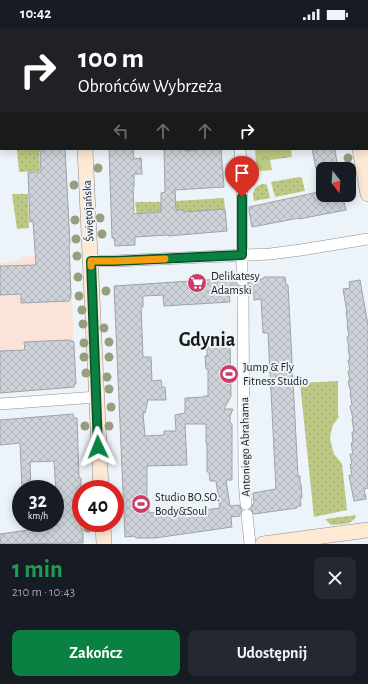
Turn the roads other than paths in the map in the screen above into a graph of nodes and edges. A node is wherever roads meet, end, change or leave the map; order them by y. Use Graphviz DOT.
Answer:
graph roads {
  1 [pos="85,150"];
  2 [pos="240,150"];
  3 [pos="360,150"];
  4 [pos="368,194"];
  5 [pos="368,239"];
  6 [pos="242,255"];
  7 [pos="91,261"];
  8 [pos="242,280"];
  9 [pos="243,294"];
  10 [pos="96,397"];
  11 [pos="0,404"];
  12 [pos="101,480"];
  13 [pos="368,530"];
  14 [pos="103,532"];
  15 [pos="104,544"];
  16 [pos="250,544"];
  17 [pos="263,544"];
  1 -- 7 [label="street, Świętojańska"];
  2 -- 6 [label="street"];
  3 -- 4 [label="street"];
  5 -- 6 [label="street"];
  6 -- 7 [label="street"];
  6 -- 8 [label="street"];
  7 -- 10 [label="street, Świętojańska"];
  9 -- 16 [label="street, Antoniego Abrahama"];
  10 -- 11 [label="street"];
  10 -- 12 [label="street, Świętojańska"];
  13 -- 17 [label="street"];
  14 -- 15 [label="street"];
}
